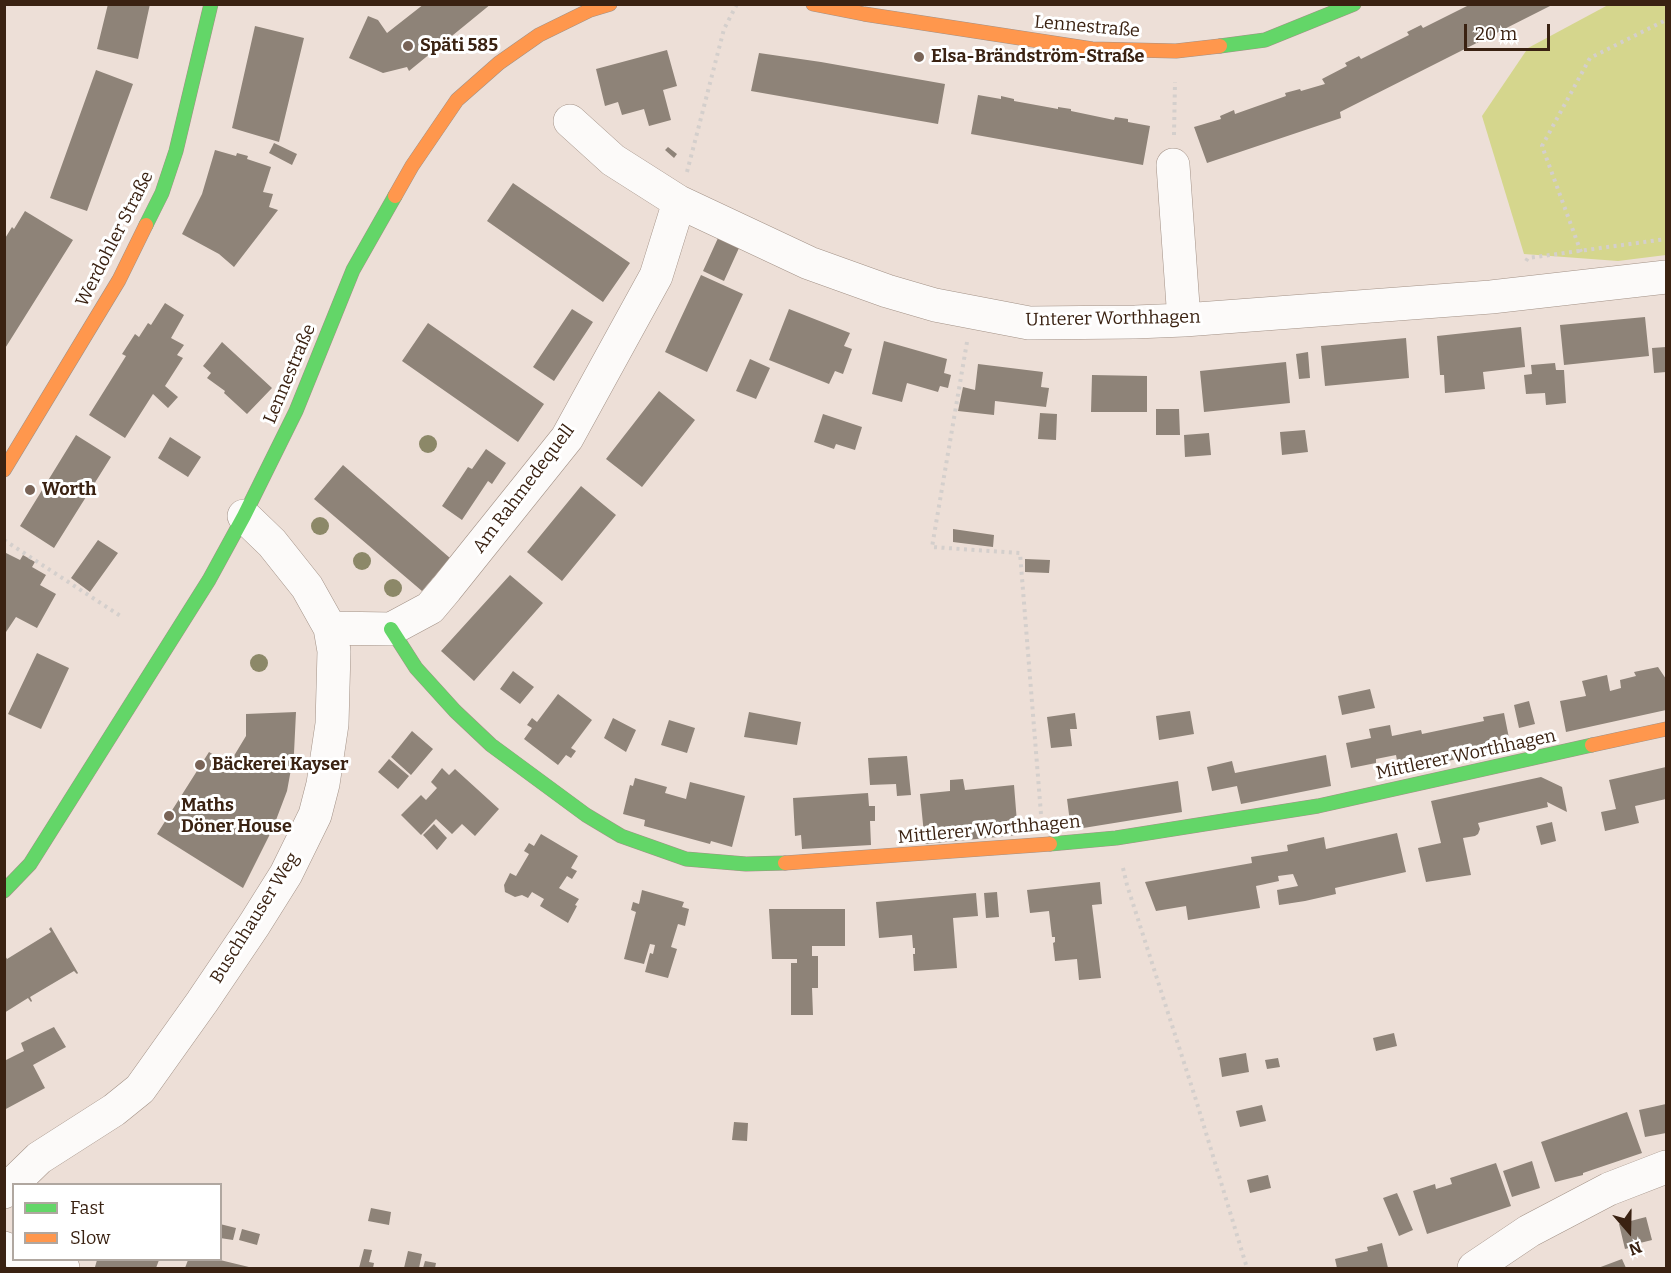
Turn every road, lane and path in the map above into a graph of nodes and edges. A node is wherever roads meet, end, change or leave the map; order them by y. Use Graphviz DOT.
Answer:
graph roads {
  1 [pos="211,4"];
  2 [pos="610,4"];
  3 [pos="737,4"];
  4 [pos="813,4"];
  5 [pos="1354,4"];
  6 [pos="1666,20"];
  7 [pos="1176,51"];
  8 [pos="570,121"];
  9 [pos="1173,165"];
  10 [pos="679,202"];
  11 [pos="1581,252"];
  12 [pos="1666,277"];
  13 [pos="973,312"];
  14 [pos="1184,320"];
  15 [pos="4,470"];
  16 [pos="244,516"];
  17 [pos="4,540"];
  18 [pos="122,617"];
  19 [pos="330,628"];
  20 [pos="391,629"];
  21 [pos="1666,729"];
  22 [pos="59,815"];
  23 [pos="27,843"];
  24 [pos="1044,845"];
  25 [pos="1127,885"];
  26 [pos="4,891"];
  27 [pos="1666,1167"];
  28 [pos="13,1183"];
  29 [pos="36,1261"];
  30 [pos="63,1269"];
  31 [pos="1247,1269"];
  32 [pos="1474,1269"];
  1 -- 15 [label="street, Werdohler Straße"];
  2 -- 16 [label="street, Lennestraße"];
  3 -- 10 [label="path"];
  4 -- 7 [label="street, Lennestraße"];
  5 -- 7 [label="street, Lennestraße"];
  6 -- 11 [label="path"];
  7 -- 9 [label="path"];
  8 -- 10 [label="street, Unterer Worthhagen"];
  9 -- 14 [label="street"];
  10 -- 13 [label="street, Unterer Worthhagen"];
  10 -- 20 [label="street, Am Rahmedequell"];
  12 -- 14 [label="street, Unterer Worthhagen"];
  13 -- 14 [label="street, Unterer Worthhagen"];
  13 -- 24 [label="path"];
  16 -- 19 [label="street, Buschhauser Weg"];
  16 -- 22 [label="street, Lennestraße"];
  17 -- 18 [label="path"];
  19 -- 20 [label="street, Am Rahmedequell"];
  19 -- 28 [label="street, Buschhauser Weg"];
  20 -- 24 [label="street, Mittlerer Worthhagen"];
  21 -- 24 [label="street, Mittlerer Worthhagen"];
  22 -- 23 [label="street, Lennestraße"];
  22 -- 26 [label="street, Lennestraße"];
  25 -- 31 [label="path"];
  27 -- 32 [label="street"];
  29 -- 30 [label="street"];
}
